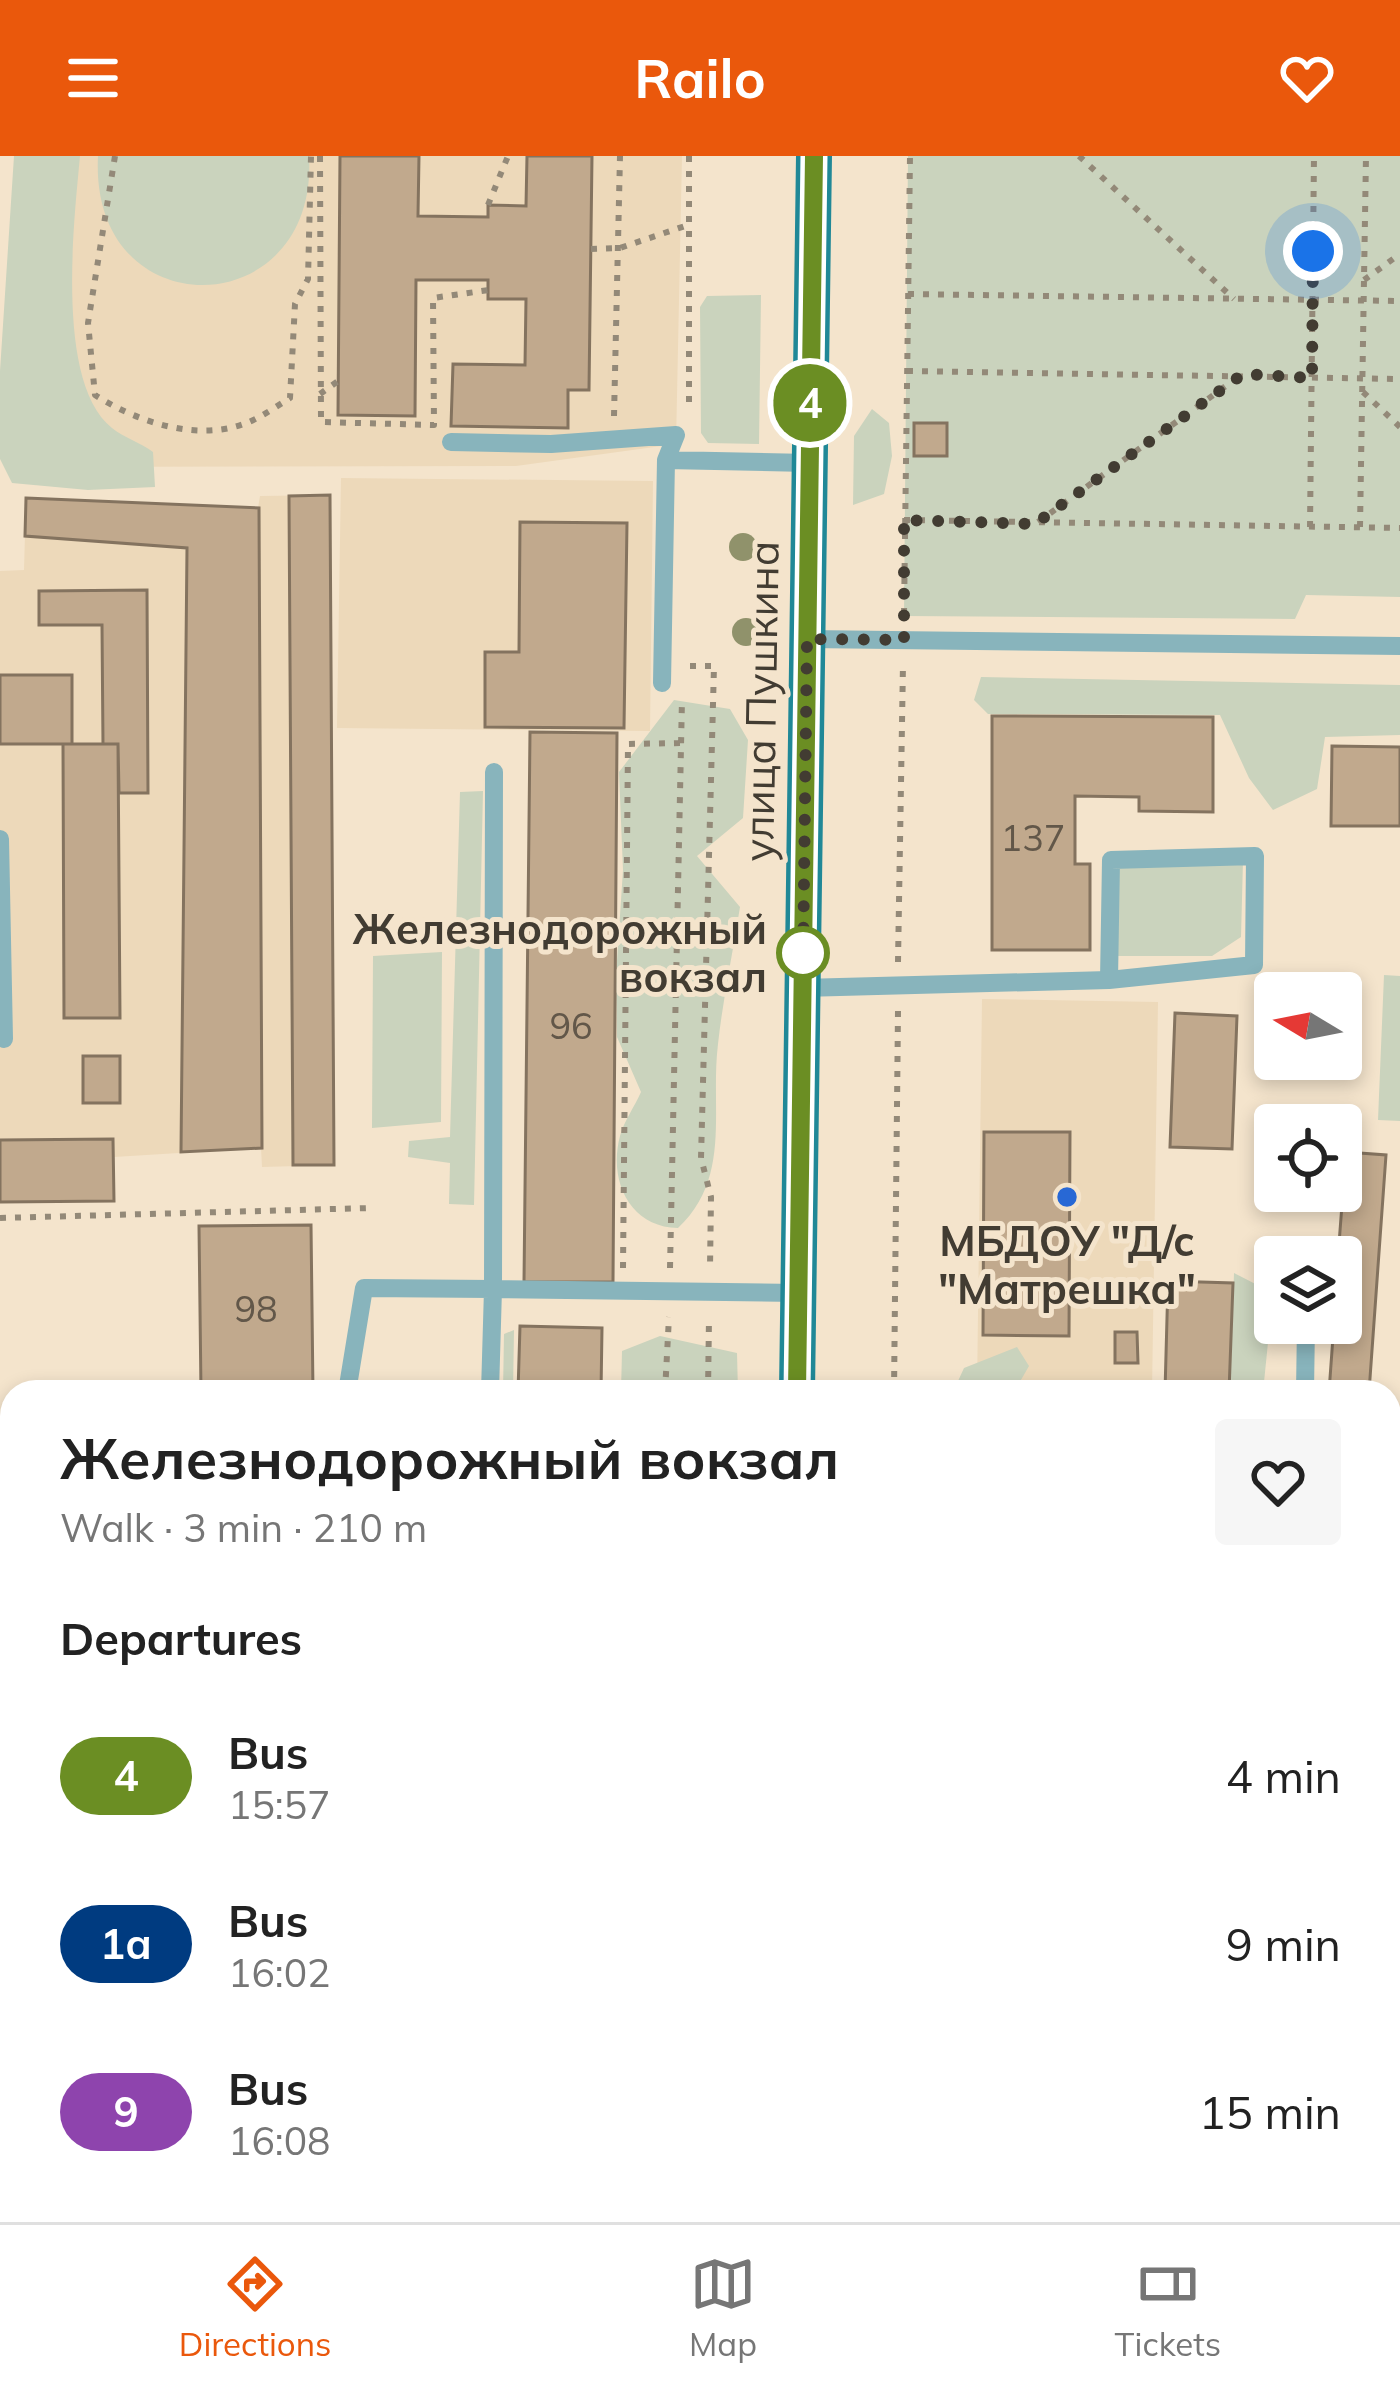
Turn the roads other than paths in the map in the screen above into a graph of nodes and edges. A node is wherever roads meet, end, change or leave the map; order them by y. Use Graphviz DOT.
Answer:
graph roads {
  1 [pos="814,156"];
  2 [pos="453,434"];
  3 [pos="666,460"];
  4 [pos="809,463"];
  5 [pos="807,639"];
  6 [pos="1400,646"];
  7 [pos="662,682"];
  8 [pos="494,772"];
  9 [pos="0,839"];
  10 [pos="1109,980"];
  11 [pos="802,988"];
  12 [pos="4,1040"];
  13 [pos="493,1288"];
  14 [pos="798,1293"];
  15 [pos="1306,1344"];
  16 [pos="349,1380"];
  17 [pos="490,1380"];
  18 [pos="797,1380"];
  19 [pos="1305,1380"];
  1 -- 4 [label="main road, улица Пушкина"];
  2 -- 3 [label="lane"];
  3 -- 4 [label="lane"];
  3 -- 7 [label="lane"];
  4 -- 5 [label="main road, улица Пушкина"];
  5 -- 6 [label="lane"];
  5 -- 11 [label="main road, улица Пушкина"];
  8 -- 13 [label="lane"];
  9 -- 12 [label="lane"];
  10 -- 10 [label="lane"];
  10 -- 11 [label="lane"];
  11 -- 14 [label="main road, улица Пушкина"];
  13 -- 14 [label="lane"];
  13 -- 16 [label="lane"];
  13 -- 17 [label="lane"];
  14 -- 18 [label="main road, улица Пушкина"];
  15 -- 19 [label="lane"];
}
